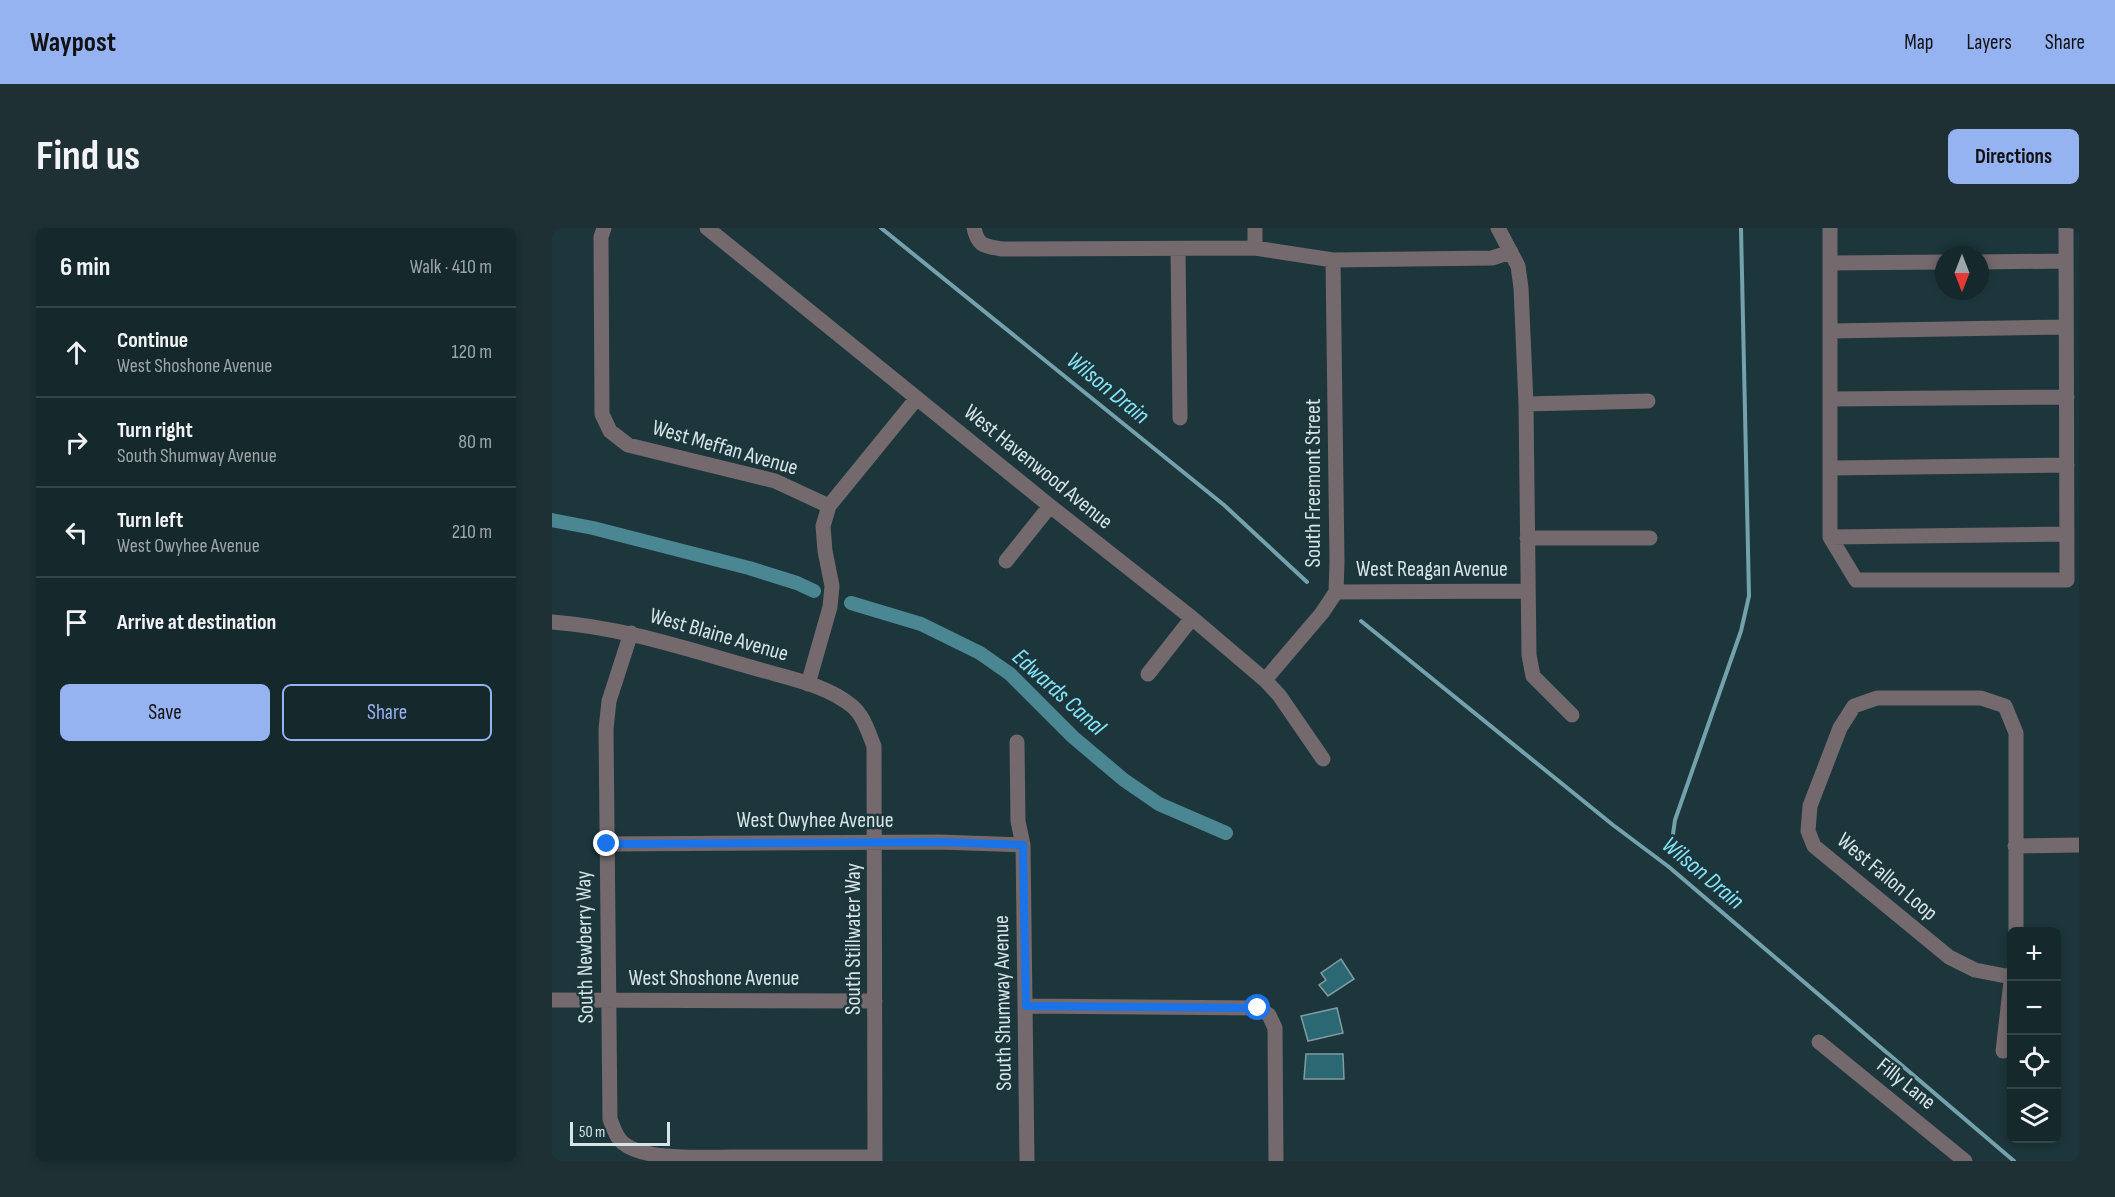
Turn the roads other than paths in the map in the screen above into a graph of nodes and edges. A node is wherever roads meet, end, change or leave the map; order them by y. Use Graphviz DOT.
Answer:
graph roads {
  1 [pos="604,228"];
  2 [pos="707,228"];
  3 [pos="1255,228"];
  4 [pos="1498,228"];
  5 [pos="1830,228"];
  6 [pos="2066,228"];
  7 [pos="975,233"];
  8 [pos="1256,248"];
  9 [pos="1178,249"];
  10 [pos="1510,252"];
  11 [pos="1333,260"];
  12 [pos="2066,261"];
  13 [pos="1935,262"];
  14 [pos="1989,262"];
  15 [pos="1830,263"];
  16 [pos="2066,327"];
  17 [pos="1831,331"];
  18 [pos="2067,397"];
  19 [pos="917,398"];
  20 [pos="1831,399"];
  21 [pos="1648,401"];
  22 [pos="1526,404"];
  23 [pos="1180,418"];
  24 [pos="2067,465"];
  25 [pos="1831,468"];
  26 [pos="829,506"];
  27 [pos="1050,506"];
  28 [pos="2067,534"];
  29 [pos="1830,537"];
  30 [pos="1527,538"];
  31 [pos="1650,538"];
  32 [pos="1006,561"];
  33 [pos="2073,580"];
  34 [pos="1528,591"];
  35 [pos="1336,592"];
  36 [pos="1192,618"];
  37 [pos="552,622"];
  38 [pos="631,633"];
  39 [pos="1148,675"];
  40 [pos="1265,680"];
  41 [pos="808,684"];
  42 [pos="1572,715"];
  43 [pos="863,718"];
  44 [pos="1017,742"];
  45 [pos="1323,759"];
  46 [pos="875,843"];
  47 [pos="607,844"];
  48 [pos="1023,845"];
  49 [pos="2079,845"];
  50 [pos="2015,846"];
  51 [pos="2016,927"];
  52 [pos="2007,974"];
  53 [pos="2010,981"];
  54 [pos="552,1000"];
  55 [pos="608,1000"];
  56 [pos="875,1001"];
  57 [pos="1026,1006"];
  58 [pos="1820,1042"];
  59 [pos="2003,1051"];
  60 [pos="733,1159"];
  61 [pos="875,1159"];
  62 [pos="1028,1161"];
  63 [pos="1276,1161"];
  64 [pos="1965,1161"];
  1 -- 26 [label="street, West Meffan Avenue"];
  2 -- 19 [label="street, West Havenwood Avenue"];
  3 -- 8 [label="street"];
  4 -- 10 [label="street"];
  5 -- 15 [label="street"];
  6 -- 12 [label="street"];
  7 -- 9 [label="street"];
  8 -- 9 [label="street"];
  8 -- 11 [label="street"];
  9 -- 23 [label="street"];
  10 -- 11 [label="street"];
  10 -- 22 [label="street"];
  11 -- 35 [label="street, South Freemont Street"];
  12 -- 14 [label="street"];
  12 -- 16 [label="street"];
  13 -- 15 [label="street"];
  15 -- 17 [label="street"];
  16 -- 17 [label="street"];
  16 -- 18 [label="street"];
  17 -- 20 [label="street"];
  18 -- 20 [label="street"];
  18 -- 24 [label="street"];
  19 -- 26 [label="street"];
  19 -- 27 [label="street, West Havenwood Avenue"];
  20 -- 25 [label="street"];
  21 -- 22 [label="street"];
  22 -- 30 [label="street"];
  24 -- 25 [label="street"];
  24 -- 28 [label="street"];
  25 -- 29 [label="street"];
  26 -- 41 [label="street"];
  27 -- 32 [label="street"];
  27 -- 36 [label="street, West Havenwood Avenue"];
  28 -- 29 [label="street"];
  28 -- 33 [label="street"];
  29 -- 33 [label="street"];
  30 -- 31 [label="street"];
  30 -- 34 [label="street"];
  34 -- 35 [label="street, West Reagan Avenue"];
  34 -- 42 [label="street"];
  35 -- 40 [label="street, South Freemont Street"];
  36 -- 39 [label="street"];
  36 -- 40 [label="street, West Havenwood Avenue"];
  37 -- 38 [label="street, West Blaine Avenue"];
  38 -- 41 [label="street, West Blaine Avenue"];
  38 -- 47 [label="street, South Newberry Way"];
  40 -- 45 [label="street, West Havenwood Avenue"];
  41 -- 43 [label="street, West Blaine Avenue"];
  43 -- 46 [label="street, South Stillwater Way"];
  44 -- 48 [label="street, South Shumway Avenue"];
  46 -- 47 [label="street, West Owyhee Avenue"];
  46 -- 48 [label="street, West Owyhee Avenue"];
  46 -- 56 [label="street, South Stillwater Way"];
  47 -- 55 [label="street, South Newberry Way"];
  48 -- 57 [label="street, South Shumway Avenue"];
  49 -- 50 [label="street"];
  50 -- 51 [label="street"];
  50 -- 52 [label="street, West Fallon Loop"];
  53 -- 59 [label="street"];
  54 -- 55 [label="street, West Shoshone Avenue"];
  55 -- 56 [label="street, West Shoshone Avenue"];
  55 -- 60 [label="street, South Newberry Way"];
  56 -- 61 [label="street, South Stillwater Way"];
  57 -- 62 [label="street, South Shumway Avenue"];
  57 -- 63 [label="street"];
  58 -- 64 [label="street, Filly Lane"];
  60 -- 61 [label="street, South Newberry Way"];
}
